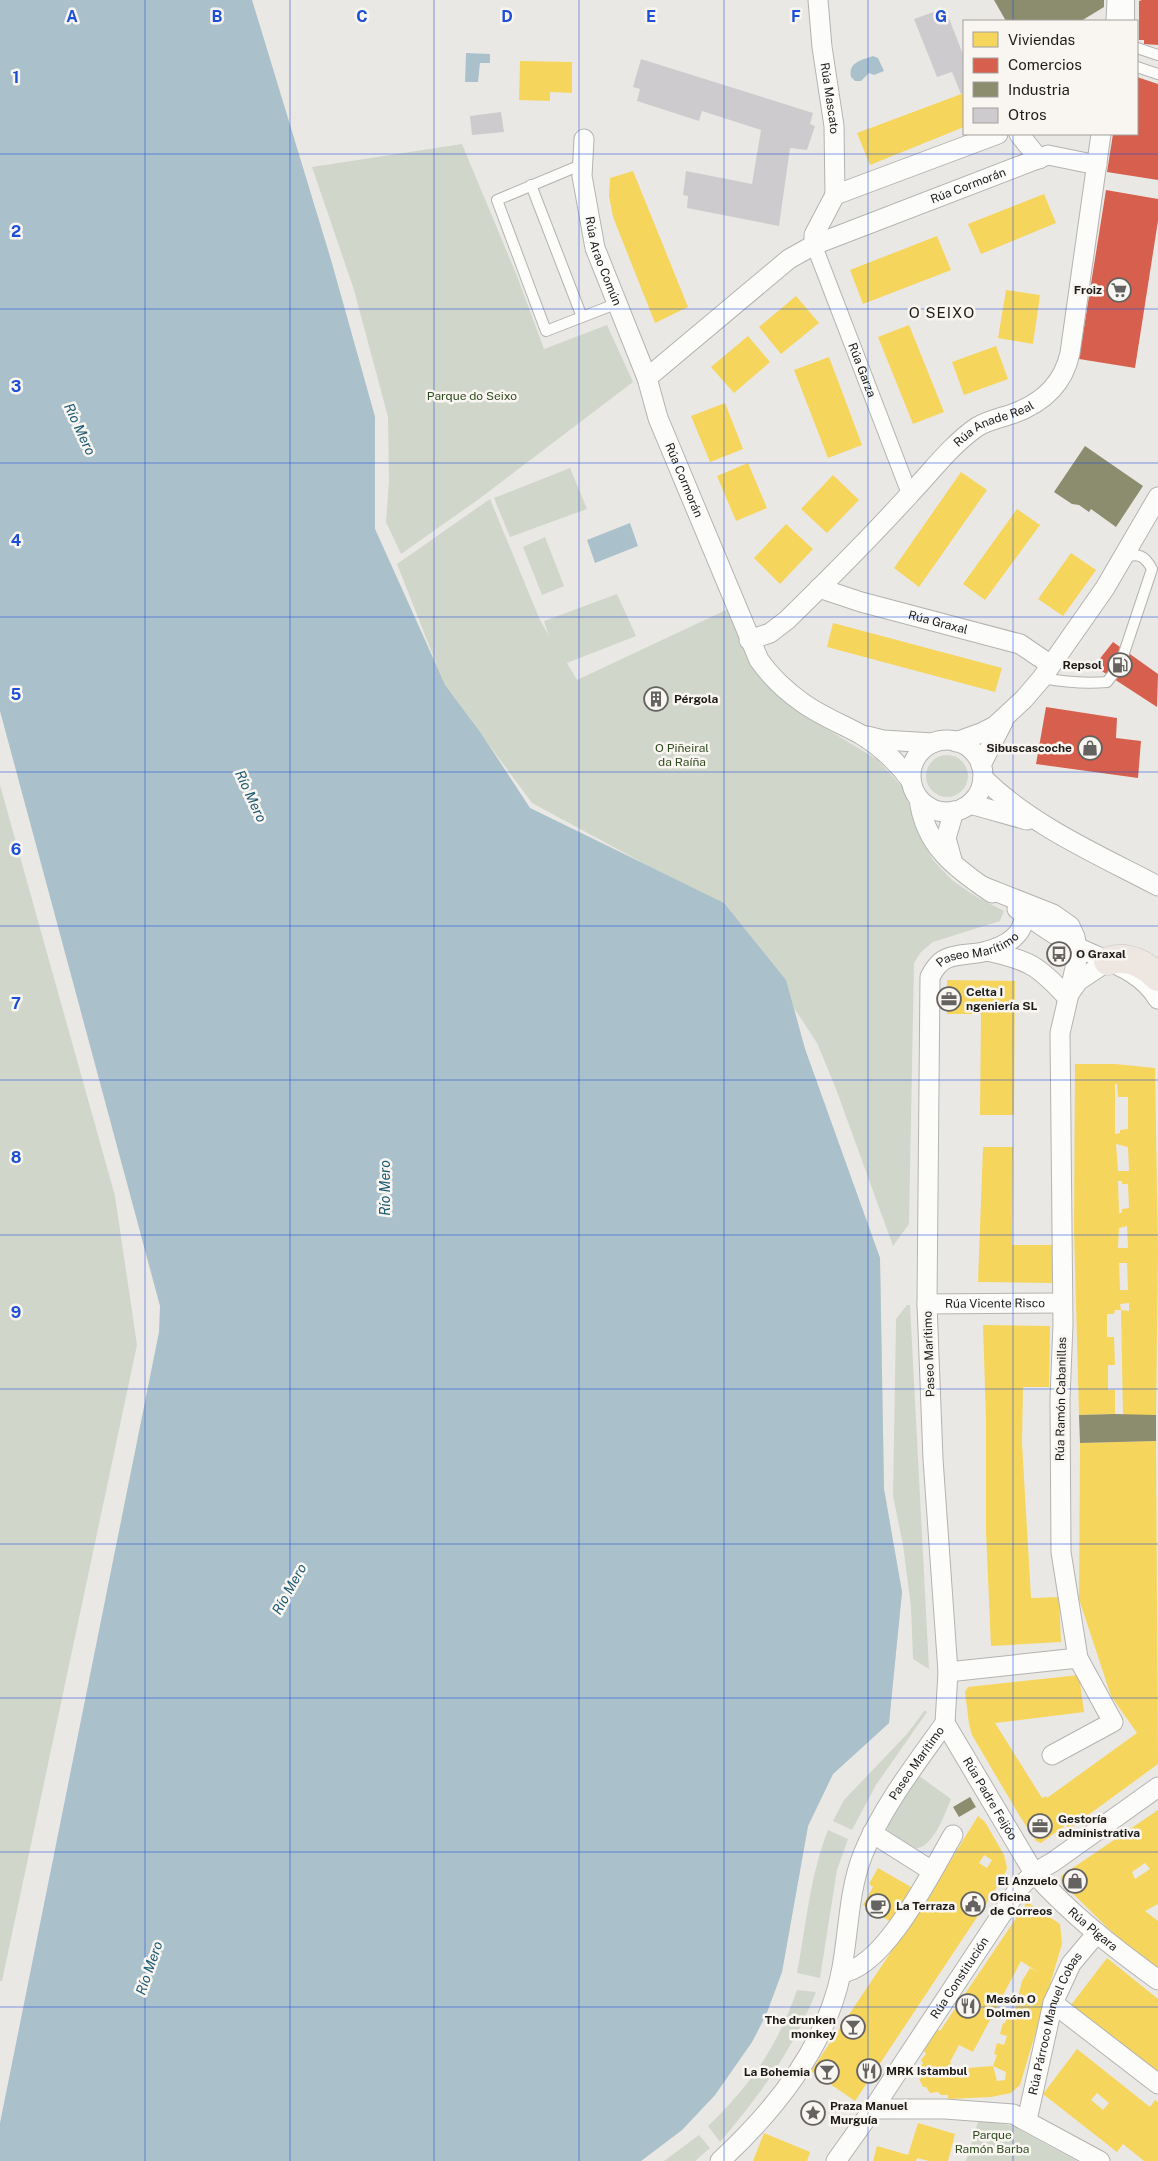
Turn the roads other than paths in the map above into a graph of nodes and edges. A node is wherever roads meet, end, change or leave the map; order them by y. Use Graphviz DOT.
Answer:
graph roads {
  1 [pos="818,0"];
  2 [pos="1117,0"];
  3 [pos="1129,0"];
  4 [pos="1116,20"];
  5 [pos="1129,20"];
  6 [pos="1138,48"];
  7 [pos="1158,55"];
  8 [pos="1138,68"];
  9 [pos="1158,74"];
  10 [pos="995,135"];
  11 [pos="1020,135"];
  12 [pos="1101,135"];
  13 [pos="584,140"];
  14 [pos="1039,158"];
  15 [pos="583,164"];
  16 [pos="1097,165"];
  17 [pos="531,185"];
  18 [pos="835,195"];
  19 [pos="814,245"];
  20 [pos="618,303"];
  21 [pos="582,317"];
  22 [pos="647,378"];
  23 [pos="910,495"];
  24 [pos="1158,497"];
  25 [pos="1124,558"];
  26 [pos="819,588"];
  27 [pos="750,640"];
  28 [pos="1046,671"];
  29 [pos="1008,715"];
  30 [pos="861,735"];
  31 [pos="956,742"];
  32 [pos="933,743"];
  33 [pos="982,771"];
  34 [pos="911,781"];
  35 [pos="919,799"];
  36 [pos="962,807"];
  37 [pos="1044,826"];
  38 [pos="953,864"];
  39 [pos="982,886"];
  40 [pos="1158,886"];
  41 [pos="1024,914"];
  42 [pos="1077,947"];
  43 [pos="987,951"];
  44 [pos="1108,960"];
  45 [pos="1158,977"];
  46 [pos="1067,997"];
  47 [pos="1158,999"];
  48 [pos="1062,1303"];
  49 [pos="927,1304"];
  50 [pos="1078,1658"];
  51 [pos="948,1672"];
  52 [pos="946,1723"];
  53 [pos="1052,1755"];
  54 [pos="1158,1787"];
  55 [pos="872,1833"];
  56 [pos="953,1835"];
  57 [pos="932,1871"];
  58 [pos="1034,1873"];
  59 [pos="1097,1934"];
  60 [pos="841,1973"];
  61 [pos="1158,1980"];
  62 [pos="1053,2003"];
  63 [pos="1158,2084"];
  64 [pos="872,2109"];
  65 [pos="1027,2120"];
  66 [pos="720,2161"];
  67 [pos="836,2161"];
  68 [pos="1100,2161"];
  1 -- 18 [label="street, Rúa Mascato"];
  2 -- 4 [label="street"];
  3 -- 5 [label="lane"];
  6 -- 7 [label="lane"];
  8 -- 9 [label="lane"];
  10 -- 18 [label="street"];
  11 -- 14 [label="street"];
  12 -- 16 [label="street, Rúa Anade Real"];
  13 -- 15 [label="street, Rúa Arao Común"];
  14 -- 16 [label="street, Rúa Cormorán"];
  14 -- 19 [label="street, Rúa Cormorán"];
  15 -- 17 [label="lane"];
  15 -- 20 [label="street, Rúa Arao Común"];
  16 -- 23 [label="street, Rúa Anade Real"];
  17 -- 21 [label="lane"];
  17 -- 21 [label="lane"];
  18 -- 19 [label="street"];
  19 -- 22 [label="street, Rúa Cormorán"];
  19 -- 23 [label="street, Rúa Garza"];
  20 -- 21 [label="lane"];
  20 -- 22 [label="street, Rúa Arao Común"];
  22 -- 27 [label="street, Rúa Cormorán"];
  23 -- 26 [label="street, Rúa Anade Real"];
  24 -- 25 [label="street"];
  25 -- 28 [label="street"];
  25 -- 28 [label="lane"];
  26 -- 27 [label="street, Rúa Anade Real"];
  26 -- 28 [label="street, Rúa Graxal"];
  27 -- 30 [label="street, Rúa Cormorán"];
  28 -- 29 [label="street"];
  29 -- 31 [label="street"];
  29 -- 33 [label="street"];
  30 -- 32 [label="street, Rúa Cormorán"];
  30 -- 34 [label="street, Rúa Cormorán"];
  31 -- 32 [label="street"];
  31 -- 33 [label="street"];
  32 -- 34 [label="street"];
  33 -- 36 [label="street"];
  33 -- 37 [label="street"];
  34 -- 35 [label="street"];
  35 -- 36 [label="street"];
  35 -- 38 [label="street"];
  36 -- 37 [label="street"];
  36 -- 38 [label="street"];
  37 -- 40 [label="street"];
  38 -- 39 [label="street"];
  39 -- 41 [label="street"];
  39 -- 42 [label="street"];
  41 -- 42 [label="street"];
  41 -- 43 [label="street, Paseo Marítimo"];
  42 -- 44 [label="street"];
  42 -- 46 [label="street"];
  43 -- 46 [label="street"];
  43 -- 49 [label="street, Paseo Marítimo"];
  44 -- 45 [label="highway"];
  44 -- 46 [label="street, Rúa Ramón Cabanillas"];
  44 -- 47 [label="street"];
  46 -- 48 [label="street, Rúa Ramón Cabanillas"];
  48 -- 49 [label="street, Rúa Vicente Risco"];
  48 -- 50 [label="street, Rúa Ramón Cabanillas"];
  49 -- 51 [label="street, Paseo Marítimo"];
  50 -- 51 [label="street"];
  50 -- 53 [label="street, Rúa Ramón Cabanillas"];
  51 -- 52 [label="street, Paseo Marítimo"];
  52 -- 55 [label="street, Paseo Marítimo"];
  52 -- 58 [label="street, Rúa Padre Feijóo"];
  54 -- 58 [label="street, Rúa Constitución"];
  55 -- 57 [label="street"];
  55 -- 60 [label="street, Paseo Marítimo"];
  56 -- 57 [label="street"];
  57 -- 60 [label="street"];
  58 -- 59 [label="street, Rúa Pígara"];
  58 -- 64 [label="street, Rúa Constitución"];
  59 -- 61 [label="street, Rúa Pígara"];
  59 -- 62 [label="street, Rúa Párroco Manuel Cobas"];
  60 -- 66 [label="street, Paseo Marítimo"];
  62 -- 63 [label="street"];
  62 -- 65 [label="street, Rúa Párroco Manuel Cobas"];
  64 -- 65 [label="street"];
  64 -- 67 [label="street, Rúa Constitución"];
  65 -- 68 [label="street"];
}
